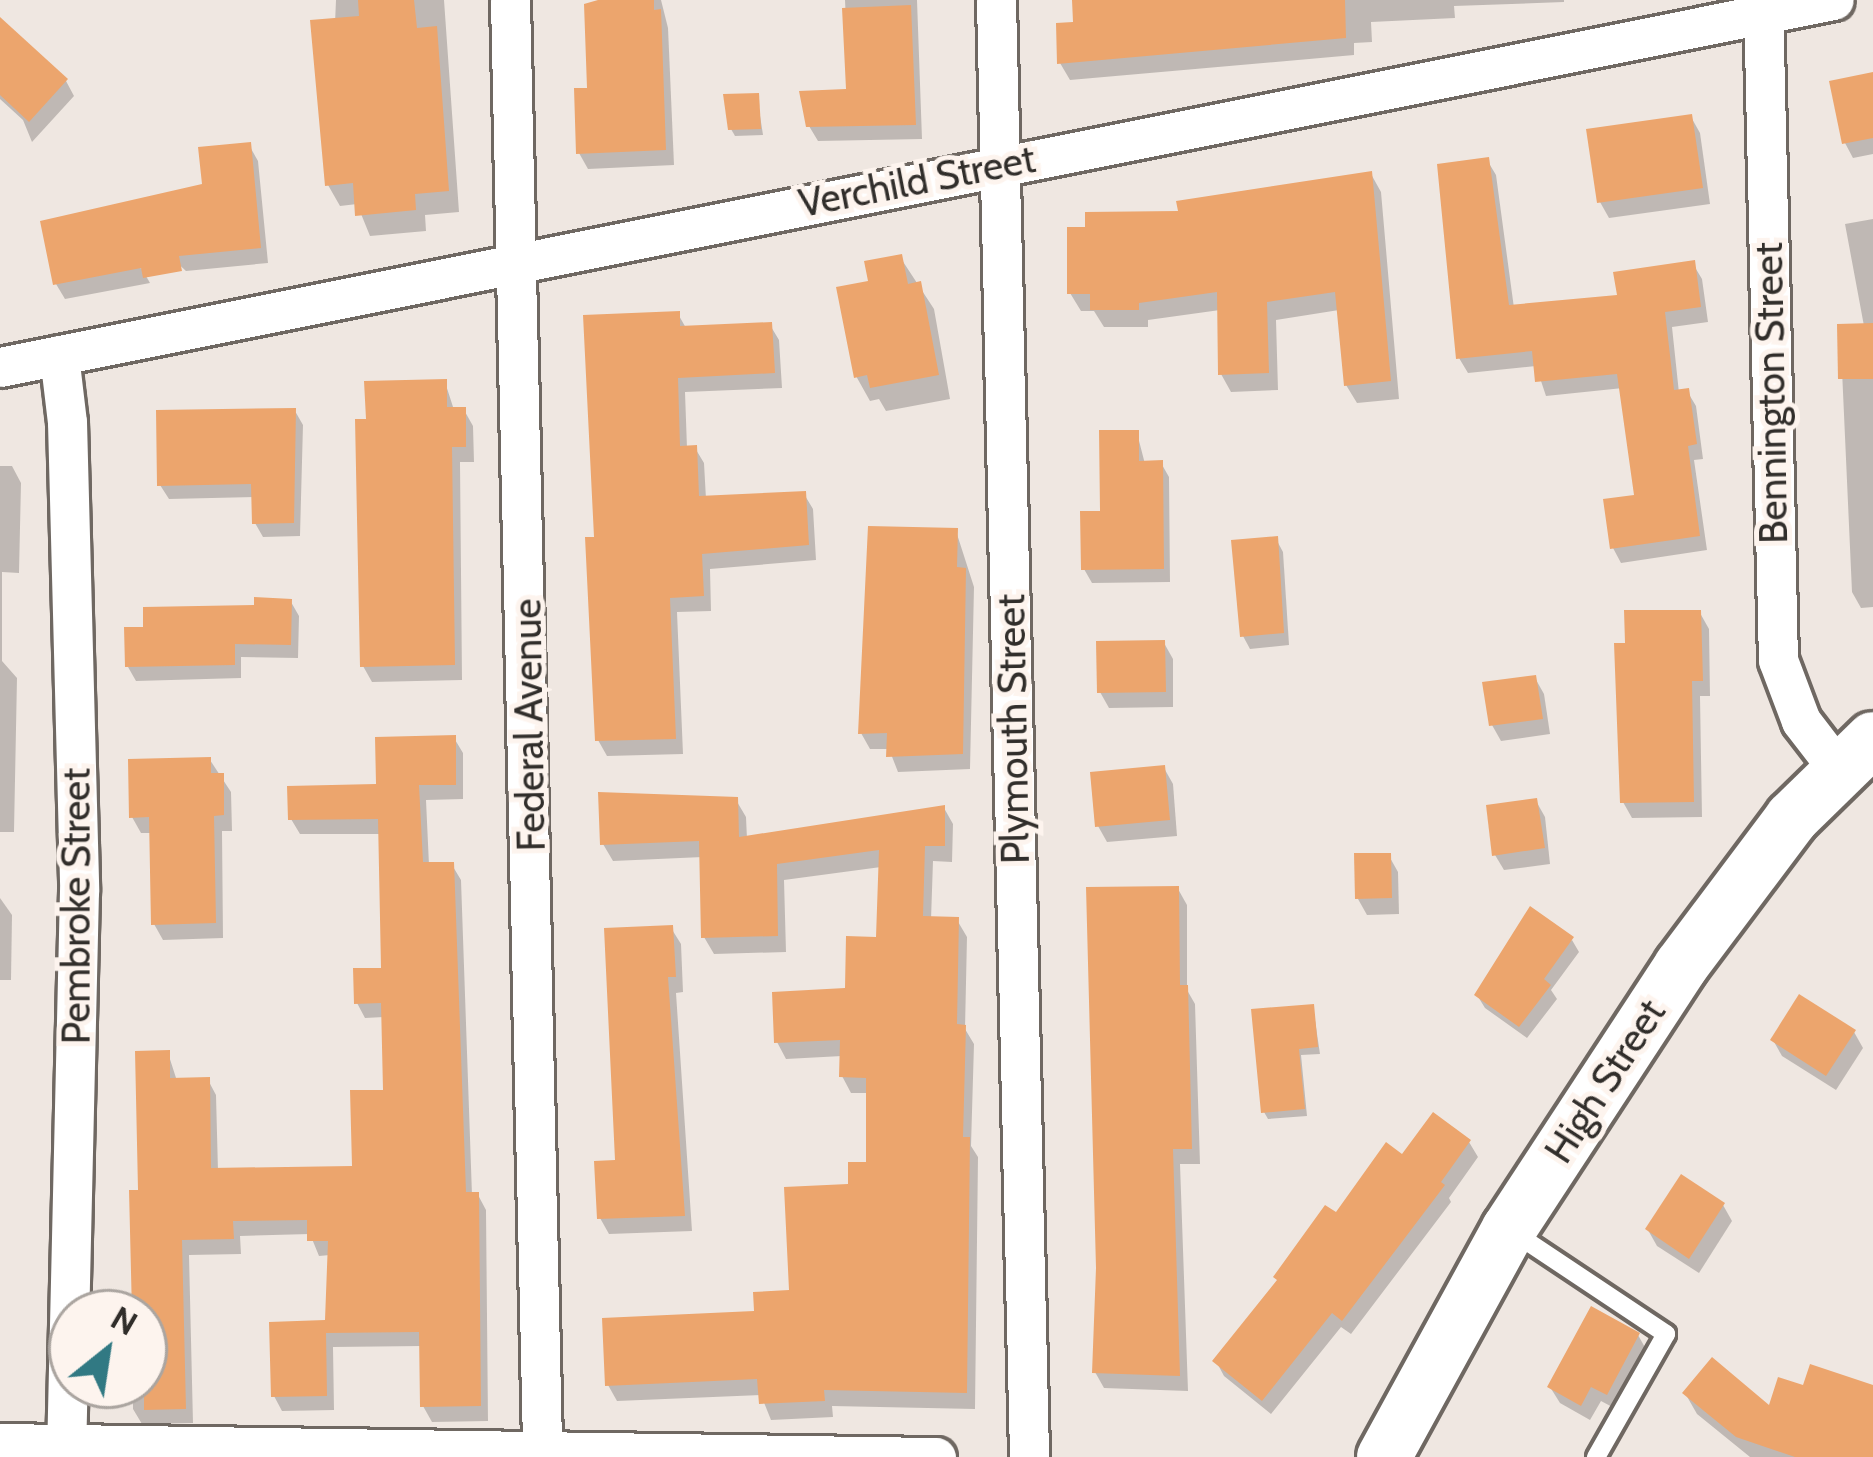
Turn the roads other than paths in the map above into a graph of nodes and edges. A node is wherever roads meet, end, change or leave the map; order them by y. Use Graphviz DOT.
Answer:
graph roads {
  1 [pos="510,0"];
  2 [pos="996,0"];
  3 [pos="1834,0"];
  4 [pos="1763,7"];
  5 [pos="999,164"];
  6 [pos="518,262"];
  7 [pos="59,355"];
  8 [pos="0,367"];
  9 [pos="1855,754"];
  10 [pos="1510,1229"];
  11 [pos="0,1443"];
  12 [pos="542,1449"];
  13 [pos="66,1450"];
  14 [pos="1397,1453"];
  15 [pos="936,1457"];
  16 [pos="1029,1457"];
  17 [pos="1596,1457"];
  1 -- 6 [label="street, Federal Avenue"];
  2 -- 5 [label="street, Plymouth Street"];
  3 -- 4 [label="street, Verchild Street"];
  4 -- 5 [label="street, Verchild Street"];
  4 -- 9 [label="street, Bennington Street"];
  5 -- 6 [label="street, Verchild Street"];
  5 -- 16 [label="street, Plymouth Street"];
  6 -- 7 [label="street, Verchild Street"];
  6 -- 12 [label="street, Federal Avenue"];
  7 -- 8 [label="street, Verchild Street"];
  7 -- 13 [label="street, Pembroke Street"];
  9 -- 10 [label="street, High Street"];
  10 -- 14 [label="street, High Street"];
  10 -- 17 [label="lane"];
  11 -- 13 [label="street"];
  12 -- 13 [label="street"];
  12 -- 15 [label="street"];
}
